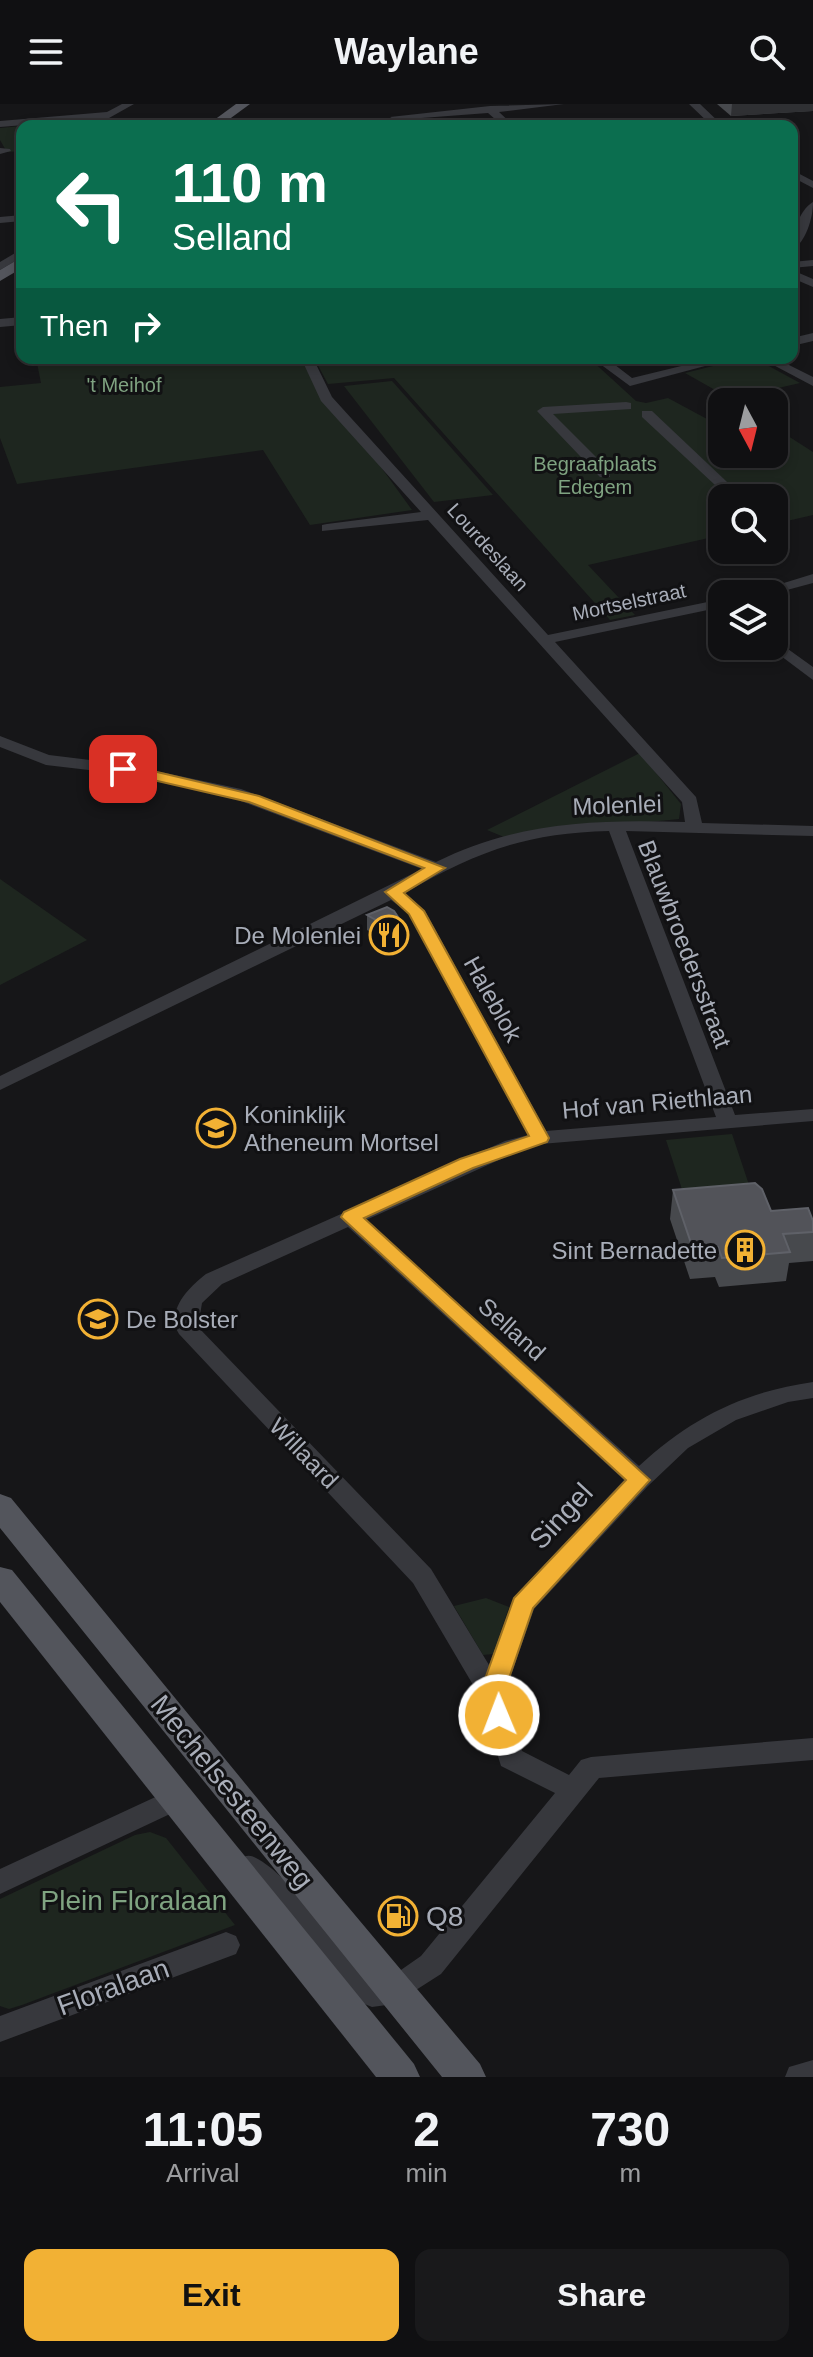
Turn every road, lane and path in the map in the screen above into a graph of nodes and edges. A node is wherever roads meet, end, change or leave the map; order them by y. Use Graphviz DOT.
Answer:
graph roads {
  1 [pos="129,104"];
  2 [pos="244,104"];
  3 [pos="559,104"];
  4 [pos="694,104"];
  5 [pos="490,109"];
  6 [pos="392,114"];
  7 [pos="48,120"];
  8 [pos="221,120"];
  9 [pos="405,120"];
  10 [pos="414,120"];
  11 [pos="502,120"];
  12 [pos="711,120"];
  13 [pos="813,205"];
  14 [pos="798,235"];
  15 [pos="310,364"];
  16 [pos="606,364"];
  17 [pos="704,364"];
  18 [pos="789,364"];
  19 [pos="813,382"];
  20 [pos="605,474"];
  21 [pos="722,484"];
  22 [pos="432,515"];
  23 [pos="327,528"];
  24 [pos="813,578"];
  25 [pos="788,585"];
  26 [pos="708,606"];
  27 [pos="545,640"];
  28 [pos="788,655"];
  29 [pos="813,675"];
  30 [pos="0,741"];
  31 [pos="694,827"];
  32 [pos="617,831"];
  33 [pos="767,831"];
  34 [pos="809,831"];
  35 [pos="813,849"];
  36 [pos="437,868"];
  37 [pos="393,892"];
  38 [pos="0,1084"];
  39 [pos="813,1115"];
  40 [pos="728,1122"];
  41 [pos="540,1138"];
  42 [pos="350,1217"];
  43 [pos="187,1329"];
  44 [pos="813,1390"];
  45 [pos="639,1480"];
  46 [pos="0,1506"];
  47 [pos="0,1579"];
  48 [pos="492,1693"];
  49 [pos="813,1749"];
  50 [pos="572,1789"];
  51 [pos="188,1813"];
  52 [pos="0,1882"];
  53 [pos="226,1945"];
  54 [pos="394,1991"];
  55 [pos="0,2029"];
  56 [pos="813,2074"];
  57 [pos="400,2077"];
  58 [pos="466,2077"];
  59 [pos="800,2077"];
  1 -- 7 [label="street"];
  2 -- 8 [label="main road"];
  3 -- 5 [label="street"];
  4 -- 12 [label="street"];
  5 -- 10 [label="street"];
  5 -- 11 [label="street"];
  6 -- 9 [label="street"];
  13 -- 14 [label="street"];
  15 -- 22 [label="street, Lourdeslaan"];
  16 -- 17 [label="street"];
  18 -- 19 [label="street"];
  20 -- 21 [label="street"];
  22 -- 23 [label="street"];
  22 -- 27 [label="street, Lourdeslaan"];
  24 -- 25 [label="street"];
  26 -- 27 [label="street, Mortselstraat"];
  27 -- 31 [label="street, Lourdeslaan"];
  28 -- 29 [label="street"];
  30 -- 36 [label="street"];
  31 -- 32 [label="street, Molenlei"];
  31 -- 33 [label="street, Molenlei"];
  32 -- 33 [label="street"];
  32 -- 36 [label="street"];
  32 -- 40 [label="street, Blauwbroedersstraat"];
  33 -- 34 [label="street"];
  34 -- 35 [label="street"];
  36 -- 37 [label="street"];
  37 -- 38 [label="street"];
  37 -- 41 [label="street, Haleblok"];
  39 -- 40 [label="street, Hof van Riethlaan"];
  40 -- 41 [label="street, Hof van Riethlaan"];
  41 -- 42 [label="street, Hof van Riethlaan"];
  42 -- 43 [label="street, Hof van Riethlaan"];
  42 -- 45 [label="street, Selland"];
  43 -- 48 [label="street, Willaard"];
  44 -- 45 [label="street, Singel"];
  45 -- 48 [label="street, Singel"];
  46 -- 54 [label="main road, Mechelsesteenweg"];
  47 -- 51 [label="main road, Mechelsesteenweg"];
  48 -- 50 [label="street"];
  49 -- 50 [label="street"];
  50 -- 54 [label="street"];
  51 -- 52 [label="street"];
  51 -- 54 [label="street"];
  51 -- 57 [label="main road, Mechelsesteenweg"];
  53 -- 55 [label="street, Floralaan"];
  54 -- 58 [label="main road, Mechelsesteenweg"];
  56 -- 59 [label="street"];
}
